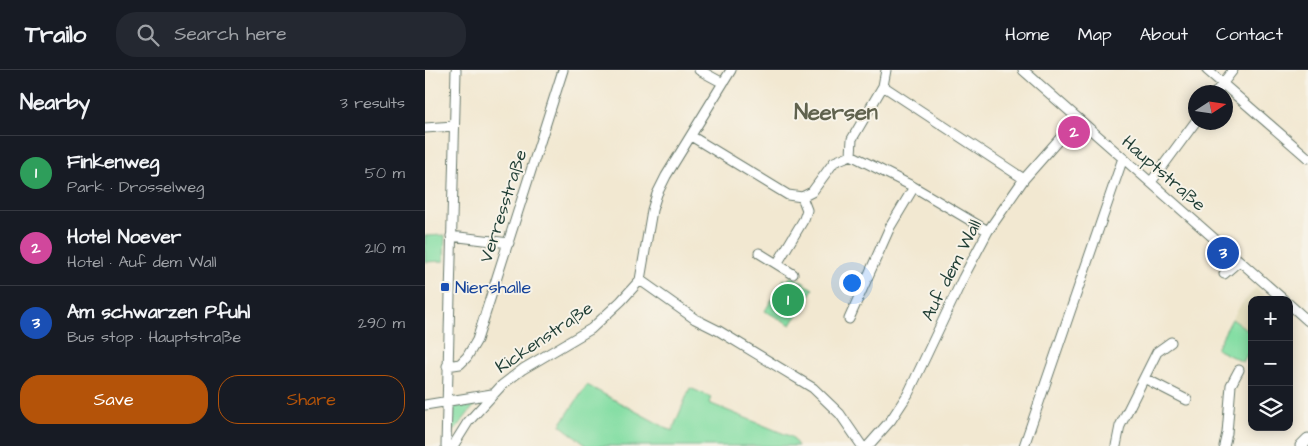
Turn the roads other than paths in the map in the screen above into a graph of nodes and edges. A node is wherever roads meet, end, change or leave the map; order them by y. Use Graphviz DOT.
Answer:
graph roads {
  1 [pos="456,70"];
  2 [pos="563,70"];
  3 [pos="699,70"];
  4 [pos="731,70"];
  5 [pos="886,70"];
  6 [pos="1023,70"];
  7 [pos="1207,70"];
  8 [pos="1233,70"];
  9 [pos="723,83"];
  10 [pos="1223,83"];
  11 [pos="883,86"];
  12 [pos="1078,118"];
  13 [pos="454,126"];
  14 [pos="425,128"];
  15 [pos="1189,130"];
  16 [pos="691,136"];
  17 [pos="851,155"];
  18 [pos="1123,158"];
  19 [pos="1308,158"];
  20 [pos="1024,179"];
  21 [pos="1151,182"];
  22 [pos="914,187"];
  23 [pos="802,197"];
  24 [pos="989,231"];
  25 [pos="451,236"];
  26 [pos="509,243"];
  27 [pos="759,253"];
  28 [pos="1239,260"];
  29 [pos="777,264"];
  30 [pos="793,274"];
  31 [pos="1224,274"];
  32 [pos="640,280"];
  33 [pos="1280,296"];
  34 [pos="1293,308"];
  35 [pos="849,319"];
  36 [pos="1308,321"];
  37 [pos="1171,342"];
  38 [pos="447,366"];
  39 [pos="1239,370"];
  40 [pos="1144,378"];
  41 [pos="493,394"];
  42 [pos="1187,400"];
  43 [pos="447,401"];
  44 [pos="425,405"];
  45 [pos="1308,439"];
  46 [pos="446,446"];
  47 [pos="453,446"];
  48 [pos="862,446"];
  49 [pos="868,446"];
  50 [pos="1024,446"];
  51 [pos="1116,446"];
  52 [pos="1224,446"];
  53 [pos="1301,446"];
  1 -- 13 [label="street"];
  2 -- 26 [label="street, Verresstraße"];
  3 -- 9 [label="street"];
  4 -- 9 [label="street"];
  5 -- 11 [label="street"];
  6 -- 12 [label="street, Hauptstraße"];
  7 -- 10 [label="street"];
  8 -- 10 [label="street"];
  9 -- 16 [label="street"];
  10 -- 19 [label="street"];
  11 -- 17 [label="street"];
  11 -- 20 [label="street"];
  12 -- 18 [label="street, Hauptstraße"];
  12 -- 20 [label="street, Auf dem Wall"];
  13 -- 14 [label="street"];
  13 -- 25 [label="street"];
  15 -- 21 [label="street"];
  16 -- 23 [label="street"];
  16 -- 32 [label="street"];
  17 -- 22 [label="street"];
  17 -- 23 [label="street"];
  18 -- 21 [label="street, Hauptstraße"];
  18 -- 50 [label="street"];
  20 -- 24 [label="street, Auf dem Wall"];
  21 -- 28 [label="street, Hauptstraße"];
  22 -- 24 [label="street"];
  22 -- 35 [label="street"];
  23 -- 29 [label="street"];
  24 -- 49 [label="street, Auf dem Wall"];
  25 -- 26 [label="street"];
  25 -- 38 [label="street"];
  26 -- 38 [label="street, Verresstraße"];
  27 -- 29 [label="street"];
  28 -- 31 [label="street"];
  28 -- 33 [label="street, Hauptstraße"];
  29 -- 30 [label="street"];
  32 -- 41 [label="street, Kickenstraße"];
  32 -- 48 [label="street"];
  34 -- 36 [label="street"];
  37 -- 40 [label="street"];
  38 -- 43 [label="street"];
  39 -- 52 [label="street"];
  40 -- 42 [label="street"];
  40 -- 51 [label="street"];
  41 -- 43 [label="street, Kickenstraße"];
  41 -- 47 [label="street, Kickenstraße"];
  43 -- 44 [label="street, Kickenstraße"];
  43 -- 46 [label="street"];
  45 -- 53 [label="main road"];
}
